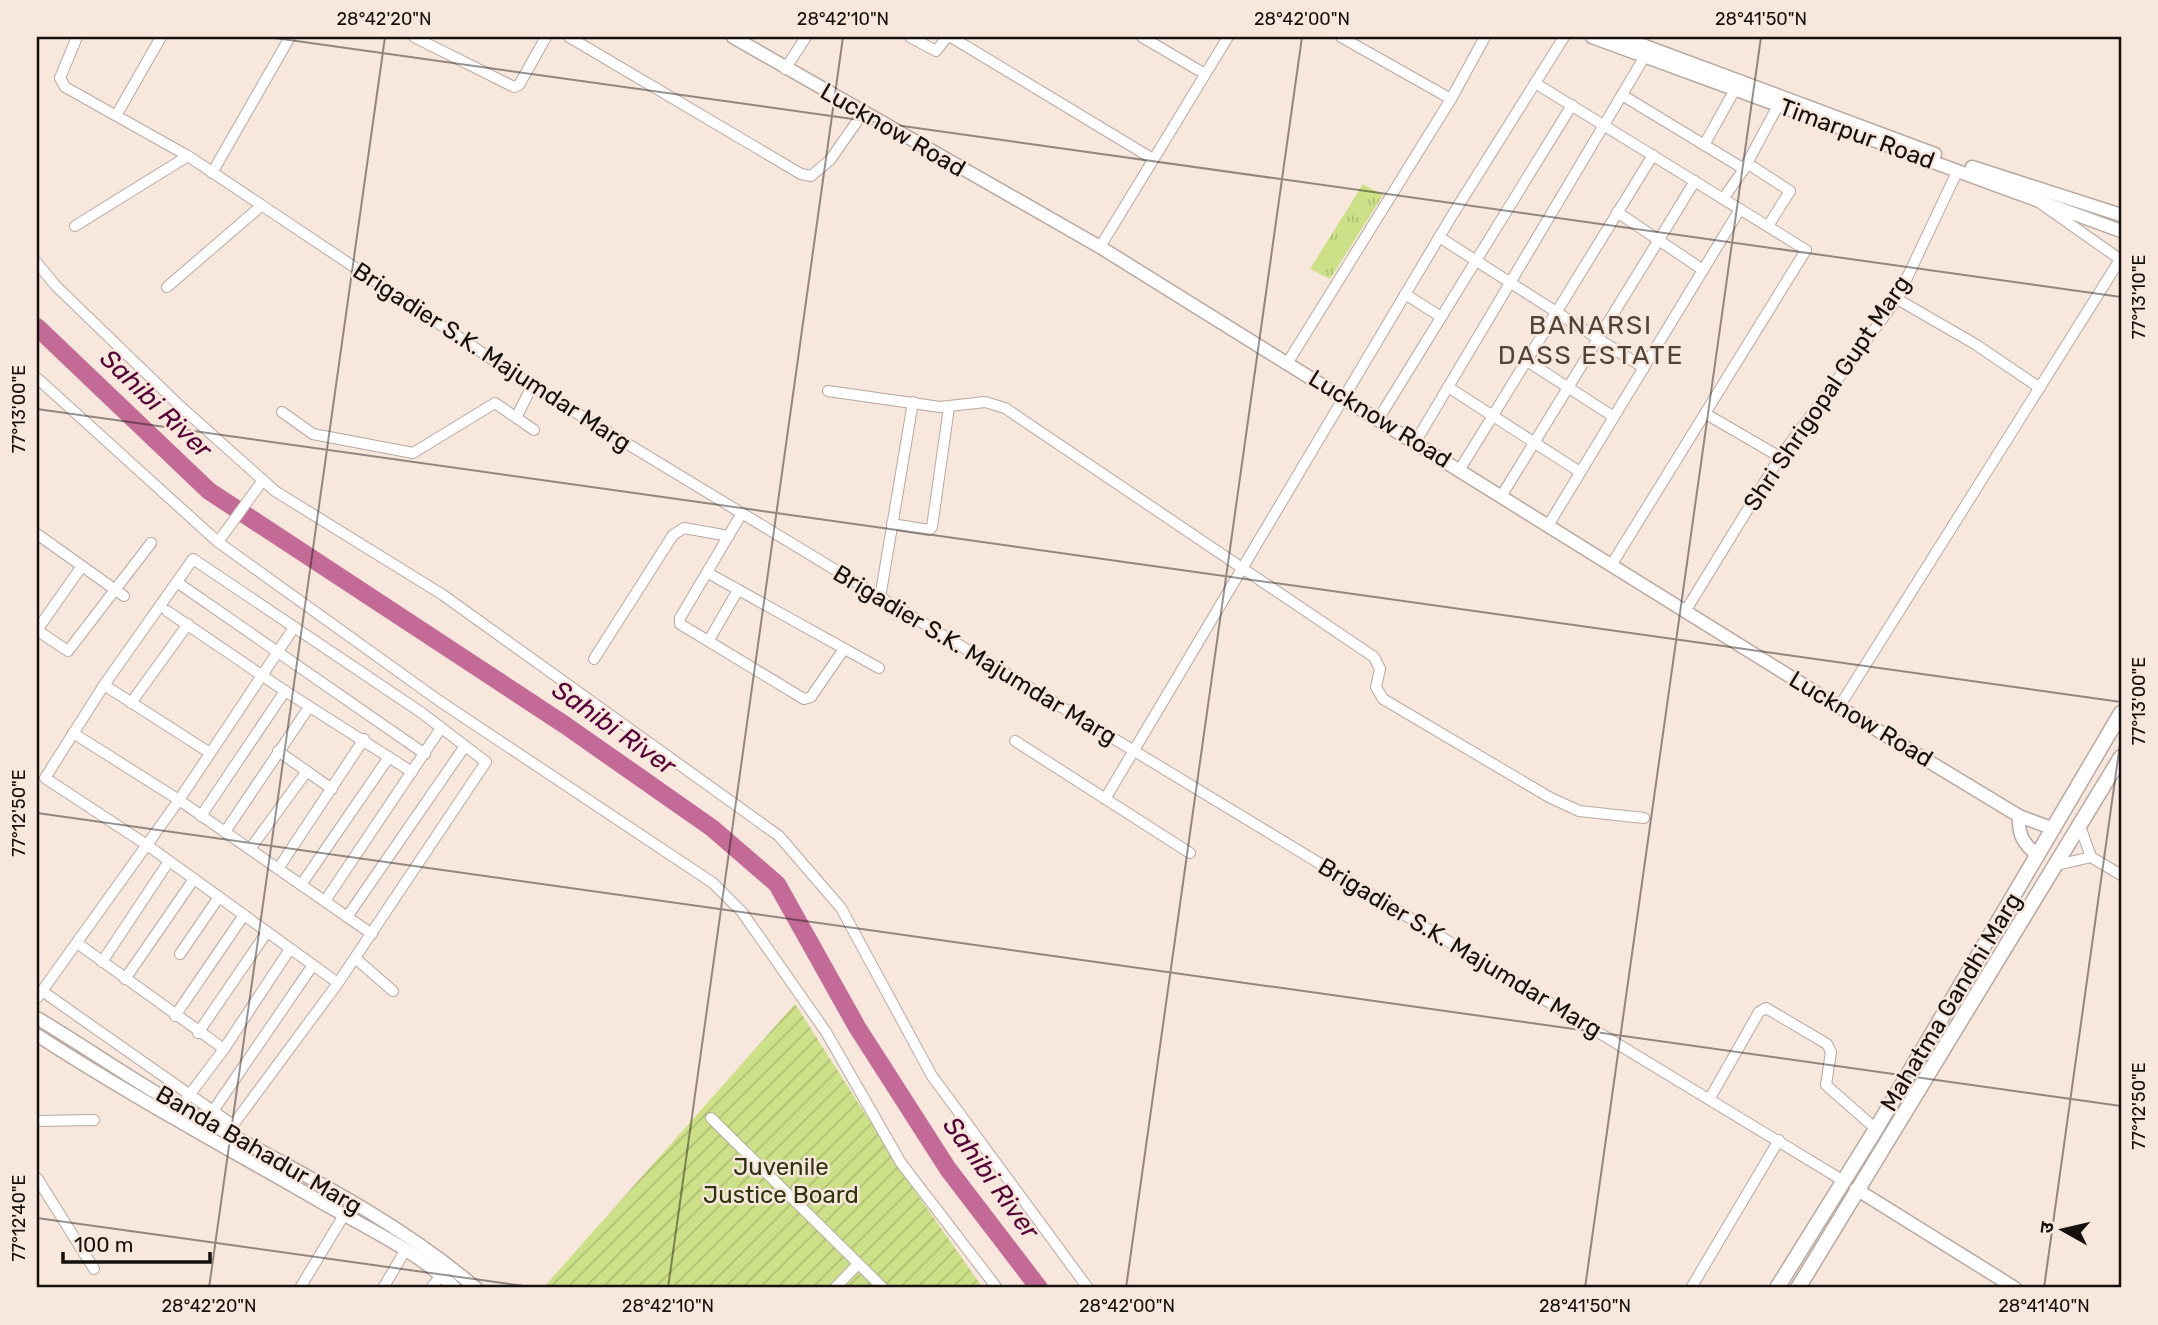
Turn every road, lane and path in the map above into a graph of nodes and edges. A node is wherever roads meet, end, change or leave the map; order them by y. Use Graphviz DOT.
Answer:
graph roads {
  1 [pos="77,37"];
  2 [pos="162,37"];
  3 [pos="290,37"];
  4 [pos="414,37"];
  5 [pos="546,37"];
  6 [pos="569,37"];
  7 [pos="733,37"];
  8 [pos="806,37"];
  9 [pos="910,37"];
  10 [pos="949,37"];
  11 [pos="1142,37"];
  12 [pos="1228,37"];
  13 [pos="1341,37"];
  14 [pos="1485,37"];
  15 [pos="1564,37"];
  16 [pos="1592,37"];
  17 [pos="1621,37"];
  18 [pos="1647,52"];
  19 [pos="785,69"];
  20 [pos="1205,74"];
  21 [pos="1535,83"];
  22 [pos="1738,85"];
  23 [pos="1622,95"];
  24 [pos="1451,99"];
  25 [pos="1780,101"];
  26 [pos="1572,105"];
  27 [pos="863,113"];
  28 [pos="117,114"];
  29 [pos="1604,125"];
  30 [pos="1704,145"];
  31 [pos="1653,155"];
  32 [pos="188,156"];
  33 [pos="1153,159"];
  34 [pos="1746,166"];
  35 [pos="1960,167"];
  36 [pos="212,173"];
  37 [pos="1695,181"];
  38 [pos="2041,196"];
  39 [pos="1723,199"];
  40 [pos="260,207"];
  41 [pos="1740,209"];
  42 [pos="1617,212"];
  43 [pos="2121,215"];
  44 [pos="75,226"];
  45 [pos="1768,226"];
  46 [pos="2121,231"];
  47 [pos="1439,237"];
  48 [pos="1660,239"];
  49 [pos="1100,247"];
  50 [pos="2121,259"];
  51 [pos="1475,262"];
  52 [pos="37,263"];
  53 [pos="1703,270"];
  54 [pos="1509,284"];
  55 [pos="167,287"];
  56 [pos="1405,294"];
  57 [pos="1897,299"];
  58 [pos="1555,314"];
  59 [pos="1441,317"];
  60 [pos="1598,339"];
  61 [pos="1527,361"];
  62 [pos="1288,362"];
  63 [pos="1644,368"];
  64 [pos="37,378"];
  65 [pos="533,386"];
  66 [pos="1448,387"];
  67 [pos="1568,387"];
  68 [pos="2040,388"];
  69 [pos="828,391"];
  70 [pos="1343,396"];
  71 [pos="913,402"];
  72 [pos="949,407"];
  73 [pos="282,412"];
  74 [pos="1706,414"];
  75 [pos="1493,415"];
  76 [pos="517,416"];
  77 [pos="1614,417"];
  78 [pos="1378,418"];
  79 [pos="534,430"];
  80 [pos="1416,441"];
  81 [pos="1534,443"];
  82 [pos="1780,457"];
  83 [pos="1460,469"];
  84 [pos="1580,472"];
  85 [pos="263,480"];
  86 [pos="1502,495"];
  87 [pos="741,513"];
  88 [pos="892,524"];
  89 [pos="1549,524"];
  90 [pos="37,534"];
  91 [pos="729,536"];
  92 [pos="220,538"];
  93 [pos="151,543"];
  94 [pos="1612,565"];
  95 [pos="82,566"];
  96 [pos="1244,567"];
  97 [pos="708,573"];
  98 [pos="181,585"];
  99 [pos="738,590"];
  100 [pos="120,593"];
  101 [pos="880,598"];
  102 [pos="1686,610"];
  103 [pos="167,611"];
  104 [pos="188,624"];
  105 [pos="293,629"];
  106 [pos="38,630"];
  107 [pos="709,640"];
  108 [pos="844,649"];
  109 [pos="277,651"];
  110 [pos="594,659"];
  111 [pos="879,668"];
  112 [pos="261,675"];
  113 [pos="104,685"];
  114 [pos="285,691"];
  115 [pos="131,703"];
  116 [pos="309,707"];
  117 [pos="1839,707"];
  118 [pos="2121,713"];
  119 [pos="442,728"];
  120 [pos="73,733"];
  121 [pos="364,739"];
  122 [pos="1015,741"];
  123 [pos="465,746"];
  124 [pos="278,751"];
  125 [pos="1134,751"];
  126 [pos="210,752"];
  127 [pos="425,754"];
  128 [pos="389,757"];
  129 [pos="2121,757"];
  130 [pos="307,771"];
  131 [pos="412,772"];
  132 [pos="332,789"];
  133 [pos="1105,799"];
  134 [pos="179,800"];
  135 [pos="201,816"];
  136 [pos="2019,816"];
  137 [pos="1644,818"];
  138 [pos="2080,826"];
  139 [pos="2054,829"];
  140 [pos="225,832"];
  141 [pos="147,845"];
  142 [pos="250,849"];
  143 [pos="1190,853"];
  144 [pos="2038,856"];
  145 [pos="2091,857"];
  146 [pos="169,861"];
  147 [pos="2057,865"];
  148 [pos="278,869"];
  149 [pos="2121,875"];
  150 [pos="194,878"];
  151 [pos="301,885"];
  152 [pos="219,897"];
  153 [pos="325,901"];
  154 [pos="244,915"];
  155 [pos="347,917"];
  156 [pos="267,932"];
  157 [pos="372,934"];
  158 [pos="77,943"];
  159 [pos="290,949"];
  160 [pos="180,954"];
  161 [pos="355,958"];
  162 [pos="102,962"];
  163 [pos="313,965"];
  164 [pos="125,979"];
  165 [pos="338,983"];
  166 [pos="393,991"];
  167 [pos="39,994"];
  168 [pos="1952,1000"];
  169 [pos="1968,1010"];
  170 [pos="175,1016"];
  171 [pos="37,1018"];
  172 [pos="198,1032"];
  173 [pos="37,1035"];
  174 [pos="223,1049"];
  175 [pos="191,1095"];
  176 [pos="1710,1098"];
  177 [pos="180,1107"];
  178 [pos="213,1111"];
  179 [pos="711,1118"];
  180 [pos="171,1119"];
  181 [pos="94,1120"];
  182 [pos="37,1121"];
  183 [pos="1876,1129"];
  184 [pos="228,1134"];
  185 [pos="1779,1140"];
  186 [pos="37,1178"];
  187 [pos="1842,1180"];
  188 [pos="1856,1189"];
  189 [pos="344,1215"];
  190 [pos="394,1227"];
  191 [pos="385,1239"];
  192 [pos="405,1251"];
  193 [pos="858,1264"];
  194 [pos="94,1269"];
  195 [pos="446,1270"];
  196 [pos="300,1288"];
  197 [pos="383,1288"];
  198 [pos="431,1288"];
  199 [pos="455,1288"];
  200 [pos="477,1288"];
  201 [pos="835,1288"];
  202 [pos="883,1288"];
  203 [pos="997,1288"];
  204 [pos="1088,1288"];
  205 [pos="1691,1288"];
  206 [pos="1777,1288"];
  207 [pos="1798,1288"];
  208 [pos="2015,1288"];
  1 -- 28 [label="street, Brigadier S.K. Majumdar Marg"];
  2 -- 28 [label="street"];
  3 -- 36 [label="street"];
  4 -- 5 [label="street"];
  6 -- 27 [label="street"];
  7 -- 19 [label="street, Lucknow Road"];
  8 -- 19 [label="street"];
  9 -- 10 [label="street"];
  10 -- 33 [label="street"];
  11 -- 20 [label="street"];
  12 -- 20 [label="street"];
  13 -- 24 [label="street"];
  14 -- 24 [label="street"];
  15 -- 21 [label="street"];
  16 -- 18 [label="street, Timarpur Road"];
  17 -- 18 [label="street, Timarpur Road"];
  18 -- 22 [label="street, Timarpur Road"];
  18 -- 23 [label="street"];
  19 -- 27 [label="street, Lucknow Road"];
  20 -- 33 [label="street"];
  21 -- 26 [label="street"];
  21 -- 47 [label="street"];
  22 -- 25 [label="street, Timarpur Road"];
  22 -- 30 [label="street"];
  23 -- 29 [label="street"];
  23 -- 30 [label="street"];
  24 -- 62 [label="street"];
  25 -- 34 [label="street"];
  25 -- 35 [label="street, Timarpur Road"];
  26 -- 29 [label="street"];
  26 -- 51 [label="street"];
  27 -- 49 [label="street, Lucknow Road"];
  28 -- 32 [label="street, Brigadier S.K. Majumdar Marg"];
  29 -- 31 [label="street"];
  29 -- 54 [label="street"];
  30 -- 34 [label="street"];
  31 -- 37 [label="street"];
  31 -- 42 [label="street"];
  32 -- 36 [label="street, Brigadier S.K. Majumdar Marg"];
  32 -- 44 [label="street"];
  33 -- 49 [label="street"];
  34 -- 39 [label="street"];
  34 -- 45 [label="street"];
  35 -- 38 [label="street, Timarpur Road"];
  35 -- 57 [label="street, Shri Shrigopal Gupt Marg"];
  36 -- 40 [label="street, Brigadier S.K. Majumdar Marg"];
  37 -- 39 [label="street"];
  37 -- 48 [label="street"];
  38 -- 43 [label="street, Timarpur Road"];
  38 -- 46 [label="street, Timarpur Road"];
  38 -- 50 [label="street"];
  39 -- 41 [label="street"];
  40 -- 55 [label="street"];
  40 -- 65 [label="street, Brigadier S.K. Majumdar Marg"];
  41 -- 45 [label="street"];
  41 -- 53 [label="street"];
  42 -- 48 [label="street"];
  42 -- 58 [label="street"];
  45 -- 74 [label="street"];
  47 -- 51 [label="street"];
  47 -- 56 [label="street"];
  48 -- 53 [label="street"];
  48 -- 60 [label="street"];
  49 -- 62 [label="street, Lucknow Road"];
  50 -- 68 [label="street"];
  51 -- 54 [label="street"];
  51 -- 59 [label="street"];
  52 -- 85 [label="street"];
  53 -- 63 [label="street"];
  54 -- 58 [label="street"];
  54 -- 66 [label="street"];
  56 -- 59 [label="street"];
  56 -- 70 [label="street"];
  57 -- 68 [label="street"];
  57 -- 82 [label="street, Shri Shrigopal Gupt Marg"];
  58 -- 60 [label="street"];
  58 -- 61 [label="street"];
  59 -- 78 [label="street"];
  60 -- 63 [label="street"];
  60 -- 67 [label="street"];
  61 -- 67 [label="street"];
  61 -- 75 [label="street"];
  62 -- 70 [label="street, Lucknow Road"];
  63 -- 77 [label="street"];
  64 -- 92 [label="street"];
  65 -- 76 [label="street"];
  65 -- 87 [label="street, Brigadier S.K. Majumdar Marg"];
  66 -- 75 [label="street"];
  66 -- 80 [label="street"];
  67 -- 77 [label="street"];
  67 -- 81 [label="street"];
  68 -- 117 [label="street"];
  69 -- 71 [label="street"];
  70 -- 78 [label="street, Lucknow Road"];
  70 -- 96 [label="street"];
  71 -- 72 [label="street"];
  71 -- 88 [label="street"];
  72 -- 88 [label="street"];
  72 -- 96 [label="street"];
  73 -- 76 [label="street"];
  74 -- 82 [label="street"];
  74 -- 94 [label="street"];
  75 -- 81 [label="street"];
  75 -- 83 [label="street"];
  76 -- 79 [label="street"];
  77 -- 84 [label="street"];
  78 -- 80 [label="street, Lucknow Road"];
  80 -- 83 [label="street, Lucknow Road"];
  81 -- 84 [label="street"];
  81 -- 86 [label="street"];
  82 -- 102 [label="street, Shri Shrigopal Gupt Marg"];
  83 -- 86 [label="street, Lucknow Road"];
  84 -- 89 [label="street"];
  85 -- 92 [label="street"];
  85 -- 204 [label="street"];
  86 -- 89 [label="street, Lucknow Road"];
  87 -- 91 [label="street"];
  87 -- 101 [label="street, Brigadier S.K. Majumdar Marg"];
  88 -- 101 [label="street"];
  89 -- 94 [label="street, Lucknow Road"];
  90 -- 95 [label="street"];
  91 -- 97 [label="street"];
  91 -- 110 [label="street"];
  92 -- 203 [label="street"];
  93 -- 100 [label="street"];
  94 -- 102 [label="street, Lucknow Road"];
  95 -- 100 [label="street"];
  95 -- 106 [label="street"];
  96 -- 125 [label="street"];
  96 -- 137 [label="street"];
  97 -- 99 [label="street"];
  97 -- 107 [label="street"];
  98 -- 109 [label="street"];
  99 -- 107 [label="street"];
  99 -- 108 [label="street"];
  100 -- 106 [label="street"];
  101 -- 125 [label="street, Brigadier S.K. Majumdar Marg"];
  102 -- 117 [label="street, Lucknow Road"];
  103 -- 104 [label="street"];
  104 -- 112 [label="street"];
  104 -- 115 [label="street"];
  105 -- 109 [label="street"];
  105 -- 113 [label="street"];
  105 -- 119 [label="street"];
  107 -- 108 [label="street"];
  108 -- 111 [label="street"];
  109 -- 112 [label="street"];
  109 -- 127 [label="street"];
  112 -- 114 [label="street"];
  112 -- 126 [label="street"];
  113 -- 115 [label="street"];
  113 -- 120 [label="street"];
  114 -- 116 [label="street"];
  114 -- 135 [label="street"];
  115 -- 126 [label="street"];
  116 -- 121 [label="street"];
  116 -- 124 [label="street"];
  117 -- 136 [label="street, Lucknow Road"];
  118 -- 139 [label="main road, Mahatma Gandhi Marg"];
  119 -- 123 [label="street"];
  119 -- 127 [label="street"];
  120 -- 134 [label="street"];
  120 -- 141 [label="street"];
  121 -- 128 [label="street"];
  121 -- 132 [label="street"];
  122 -- 133 [label="street"];
  123 -- 155 [label="street"];
  123 -- 157 [label="street"];
  124 -- 130 [label="street"];
  124 -- 140 [label="street"];
  125 -- 133 [label="street"];
  125 -- 176 [label="street, Brigadier S.K. Majumdar Marg"];
  126 -- 134 [label="street"];
  127 -- 131 [label="street"];
  128 -- 131 [label="street"];
  128 -- 151 [label="street"];
  129 -- 138 [label="main road, Mahatma Gandhi Marg"];
  130 -- 132 [label="street"];
  130 -- 142 [label="street"];
  131 -- 153 [label="street"];
  132 -- 148 [label="street"];
  133 -- 143 [label="street"];
  134 -- 135 [label="street"];
  134 -- 141 [label="street"];
  135 -- 140 [label="street"];
  136 -- 139 [label="street, Lucknow Road"];
  136 -- 144 [label="street"];
  138 -- 145 [label="street"];
  138 -- 147 [label="main road, Mahatma Gandhi Marg"];
  139 -- 144 [label="main road, Mahatma Gandhi Marg"];
  140 -- 142 [label="street"];
  141 -- 146 [label="street"];
  141 -- 158 [label="street"];
  142 -- 148 [label="street"];
  144 -- 168 [label="main road, Mahatma Gandhi Marg"];
  145 -- 147 [label="street"];
  145 -- 149 [label="street"];
  146 -- 150 [label="street"];
  146 -- 162 [label="street"];
  147 -- 169 [label="main road, Mahatma Gandhi Marg"];
  148 -- 151 [label="street"];
  150 -- 152 [label="street"];
  150 -- 164 [label="street"];
  151 -- 153 [label="street"];
  152 -- 154 [label="street"];
  152 -- 160 [label="street"];
  153 -- 155 [label="street"];
  154 -- 156 [label="street"];
  154 -- 170 [label="street"];
  155 -- 157 [label="street"];
  156 -- 159 [label="street"];
  156 -- 172 [label="street"];
  157 -- 161 [label="street"];
  158 -- 162 [label="street"];
  158 -- 167 [label="street"];
  159 -- 163 [label="street"];
  159 -- 174 [label="street"];
  161 -- 165 [label="street"];
  161 -- 166 [label="street"];
  162 -- 164 [label="street"];
  163 -- 165 [label="street"];
  163 -- 178 [label="street"];
  164 -- 170 [label="street"];
  165 -- 184 [label="street"];
  167 -- 175 [label="street"];
  168 -- 169 [label="main road"];
  168 -- 183 [label="main road, Mahatma Gandhi Marg"];
  169 -- 188 [label="main road, Mahatma Gandhi Marg"];
  170 -- 172 [label="street"];
  171 -- 177 [label="street, Banda Bahadur Marg"];
  172 -- 174 [label="street"];
  173 -- 180 [label="street, Banda Bahadur Marg"];
  174 -- 175 [label="street"];
  175 -- 177 [label="street"];
  175 -- 178 [label="street"];
  176 -- 183 [label="street"];
  176 -- 185 [label="street, Brigadier S.K. Majumdar Marg"];
  177 -- 180 [label="street"];
  177 -- 184 [label="street, Banda Bahadur Marg"];
  178 -- 184 [label="street"];
  179 -- 193 [label="street"];
  180 -- 184 [label="street, Banda Bahadur Marg"];
  181 -- 182 [label="street"];
  183 -- 187 [label="main road, Mahatma Gandhi Marg"];
  184 -- 189 [label="street, Banda Bahadur Marg"];
  184 -- 190 [label="street, Banda Bahadur Marg"];
  185 -- 187 [label="street, Brigadier S.K. Majumdar Marg"];
  185 -- 205 [label="street"];
  186 -- 194 [label="street"];
  187 -- 206 [label="main road, Mahatma Gandhi Marg"];
  188 -- 207 [label="main road, Mahatma Gandhi Marg"];
  188 -- 208 [label="street"];
  189 -- 191 [label="street, Banda Bahadur Marg"];
  189 -- 196 [label="street"];
  190 -- 191 [label="street"];
  190 -- 195 [label="street, Banda Bahadur Marg"];
  191 -- 192 [label="street, Banda Bahadur Marg"];
  192 -- 195 [label="street, Banda Bahadur Marg"];
  192 -- 197 [label="street"];
  193 -- 201 [label="street"];
  193 -- 202 [label="street"];
  195 -- 198 [label="street"];
  195 -- 199 [label="street, Banda Bahadur Marg"];
  195 -- 200 [label="street, Banda Bahadur Marg"];
}
